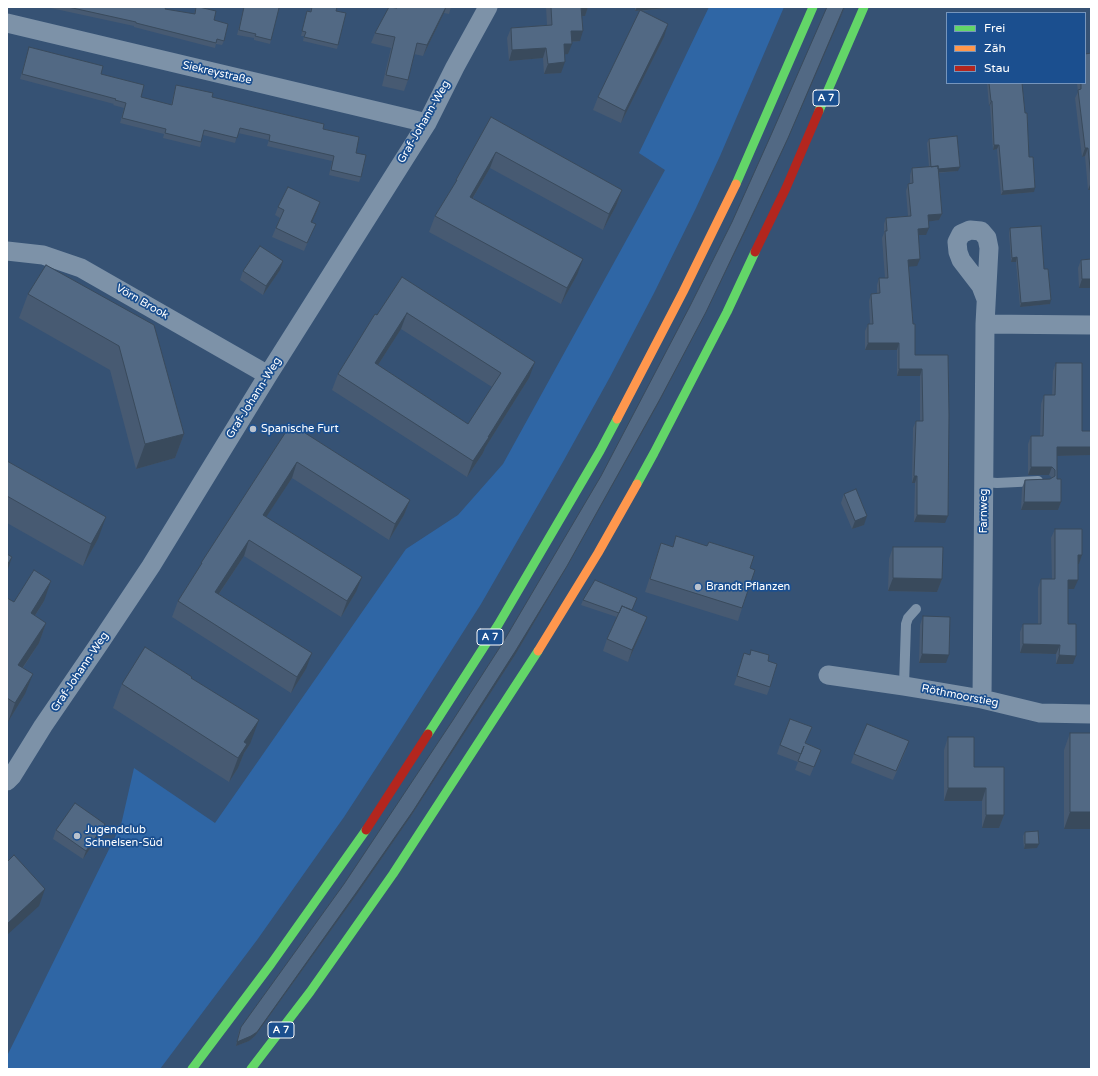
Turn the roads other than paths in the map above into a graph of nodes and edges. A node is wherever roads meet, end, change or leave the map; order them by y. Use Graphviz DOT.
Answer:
graph roads {
  1 [pos="488,7"];
  2 [pos="813,7"];
  3 [pos="864,7"];
  4 [pos="7,23"];
  5 [pos="427,123"];
  6 [pos="7,251"];
  7 [pos="986,299"];
  8 [pos="985,324"];
  9 [pos="1091,325"];
  10 [pos="268,375"];
  11 [pos="1046,481"];
  12 [pos="984,482"];
  13 [pos="916,609"];
  14 [pos="828,675"];
  15 [pos="904,686"];
  16 [pos="982,699"];
  17 [pos="1091,714"];
  18 [pos="7,781"];
  19 [pos="192,1069"];
  20 [pos="251,1069"];
  1 -- 5 [label="street, Graf-Johann-Weg"];
  2 -- 19 [label="highway, A 7"];
  3 -- 20 [label="highway, A 7"];
  4 -- 5 [label="street, Siekreystraße"];
  5 -- 10 [label="street, Graf-Johann-Weg"];
  6 -- 10 [label="street, Vörn Brook"];
  7 -- 8 [label="street, Farnweg"];
  8 -- 9 [label="street"];
  8 -- 12 [label="street, Farnweg"];
  10 -- 18 [label="street, Graf-Johann-Weg"];
  11 -- 12 [label="lane"];
  12 -- 16 [label="street, Farnweg"];
  13 -- 15 [label="lane"];
  14 -- 15 [label="street, Röthmoorstieg"];
  15 -- 16 [label="street, Röthmoorstieg"];
  16 -- 17 [label="street, Röthmoorstieg"];
}
